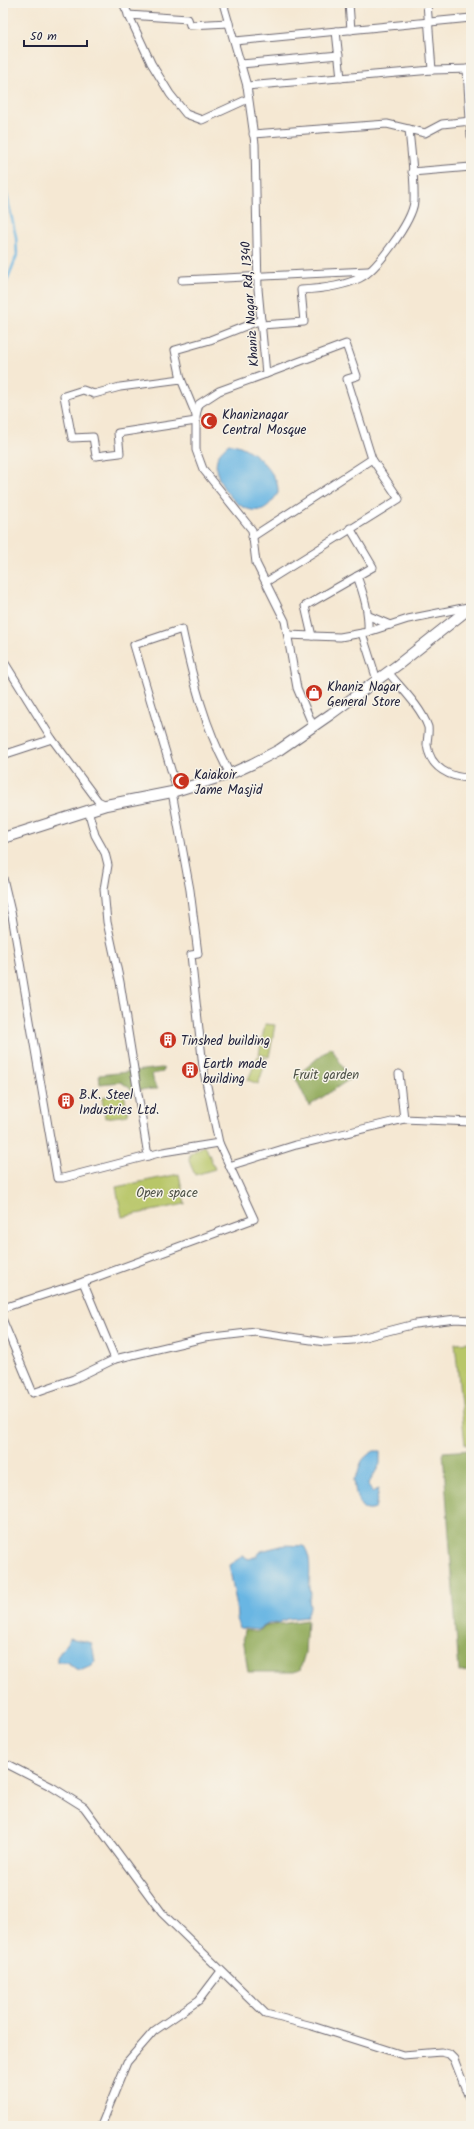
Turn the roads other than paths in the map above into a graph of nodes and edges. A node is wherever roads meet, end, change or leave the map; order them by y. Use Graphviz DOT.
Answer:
graph roads {
  1 [pos="123,3"];
  2 [pos="223,3"];
  3 [pos="349,3"];
  4 [pos="427,3"];
  5 [pos="128,15"];
  6 [pos="471,18"];
  7 [pos="428,22"];
  8 [pos="229,23"];
  9 [pos="351,30"];
  10 [pos="336,31"];
  11 [pos="235,41"];
  12 [pos="338,55"];
  13 [pos="241,64"];
  14 [pos="469,69"];
  15 [pos="432,70"];
  16 [pos="340,78"];
  17 [pos="247,86"];
  18 [pos="248,99"];
  19 [pos="470,121"];
  20 [pos="409,129"];
  21 [pos="253,134"];
  22 [pos="471,136"];
  23 [pos="471,167"];
  24 [pos="412,172"];
  25 [pos="368,271"];
  26 [pos="258,276"];
  27 [pos="182,280"];
  28 [pos="261,323"];
  29 [pos="266,374"];
  30 [pos="181,378"];
  31 [pos="196,418"];
  32 [pos="372,459"];
  33 [pos="350,528"];
  34 [pos="252,537"];
  35 [pos="357,576"];
  36 [pos="266,582"];
  37 [pos="471,607"];
  38 [pos="369,616"];
  39 [pos="390,625"];
  40 [pos="365,633"];
  41 [pos="288,635"];
  42 [pos="312,636"];
  43 [pos="4,664"];
  44 [pos="388,672"];
  45 [pos="377,680"];
  46 [pos="313,726"];
  47 [pos="52,739"];
  48 [pos="3,755"];
  49 [pos="230,774"];
  50 [pos="471,778"];
  51 [pos="174,791"];
  52 [pos="106,805"];
  53 [pos="88,810"];
  54 [pos="3,838"];
  55 [pos="3,878"];
  56 [pos="399,1074"];
  57 [pos="404,1119"];
  58 [pos="471,1122"];
  59 [pos="219,1142"];
  60 [pos="148,1156"];
  61 [pos="229,1166"];
  62 [pos="83,1282"];
  63 [pos="3,1308"];
  64 [pos="471,1320"];
  65 [pos="3,1322"];
  66 [pos="115,1359"];
  67 [pos="3,1762"];
  68 [pos="220,1971"];
  69 [pos="471,2103"];
  70 [pos="101,2126"];
  1 -- 5 [label="street"];
  2 -- 8 [label="street, Khaniz Nagar Rd, 1340"];
  3 -- 9 [label="street"];
  4 -- 7 [label="street"];
  5 -- 8 [label="street"];
  5 -- 18 [label="street"];
  6 -- 7 [label="street"];
  7 -- 9 [label="street"];
  7 -- 15 [label="street"];
  8 -- 11 [label="street, Khaniz Nagar Rd, 1340"];
  9 -- 10 [label="street"];
  10 -- 11 [label="street"];
  10 -- 12 [label="street"];
  11 -- 13 [label="street, Khaniz Nagar Rd, 1340"];
  12 -- 13 [label="street"];
  12 -- 16 [label="street"];
  13 -- 17 [label="street, Khaniz Nagar Rd, 1340"];
  14 -- 15 [label="street"];
  14 -- 19 [label="street"];
  15 -- 16 [label="street"];
  16 -- 17 [label="street"];
  17 -- 18 [label="street, Khaniz Nagar Rd, 1340"];
  18 -- 21 [label="street, Khaniz Nagar Rd, 1340"];
  19 -- 20 [label="street"];
  19 -- 22 [label="street"];
  20 -- 21 [label="street"];
  20 -- 24 [label="street"];
  21 -- 26 [label="street, Khaniz Nagar Rd, 1340"];
  23 -- 24 [label="street"];
  24 -- 25 [label="street"];
  25 -- 26 [label="street"];
  25 -- 28 [label="street"];
  26 -- 27 [label="street"];
  26 -- 28 [label="street, Khaniz Nagar Rd, 1340"];
  28 -- 29 [label="street, Khaniz Nagar Rd, 1340"];
  28 -- 30 [label="street"];
  29 -- 31 [label="street, Khaniz Nagar Rd, 1340"];
  29 -- 32 [label="street"];
  30 -- 31 [label="street"];
  30 -- 31 [label="street"];
  31 -- 34 [label="street"];
  32 -- 33 [label="street"];
  32 -- 34 [label="street"];
  33 -- 35 [label="street"];
  33 -- 36 [label="street"];
  34 -- 36 [label="street"];
  35 -- 38 [label="street"];
  35 -- 42 [label="street"];
  36 -- 41 [label="street"];
  37 -- 39 [label="street"];
  37 -- 44 [label="street"];
  38 -- 39 [label="street"];
  38 -- 40 [label="street"];
  39 -- 40 [label="street"];
  40 -- 42 [label="street"];
  40 -- 45 [label="street"];
  41 -- 42 [label="street"];
  41 -- 46 [label="street"];
  43 -- 47 [label="street"];
  44 -- 45 [label="street"];
  44 -- 50 [label="street"];
  45 -- 46 [label="street"];
  46 -- 49 [label="street"];
  47 -- 48 [label="street"];
  47 -- 52 [label="street"];
  49 -- 51 [label="street"];
  49 -- 51 [label="street"];
  51 -- 52 [label="street"];
  51 -- 59 [label="street"];
  52 -- 53 [label="street"];
  53 -- 54 [label="street"];
  53 -- 60 [label="street"];
  55 -- 60 [label="street"];
  56 -- 57 [label="street"];
  57 -- 58 [label="street"];
  57 -- 61 [label="street"];
  59 -- 60 [label="street"];
  59 -- 61 [label="street"];
  61 -- 62 [label="street"];
  62 -- 63 [label="street"];
  62 -- 66 [label="street"];
  64 -- 66 [label="street"];
  65 -- 66 [label="street"];
  67 -- 68 [label="street"];
  68 -- 69 [label="street"];
  68 -- 70 [label="street"];
}
